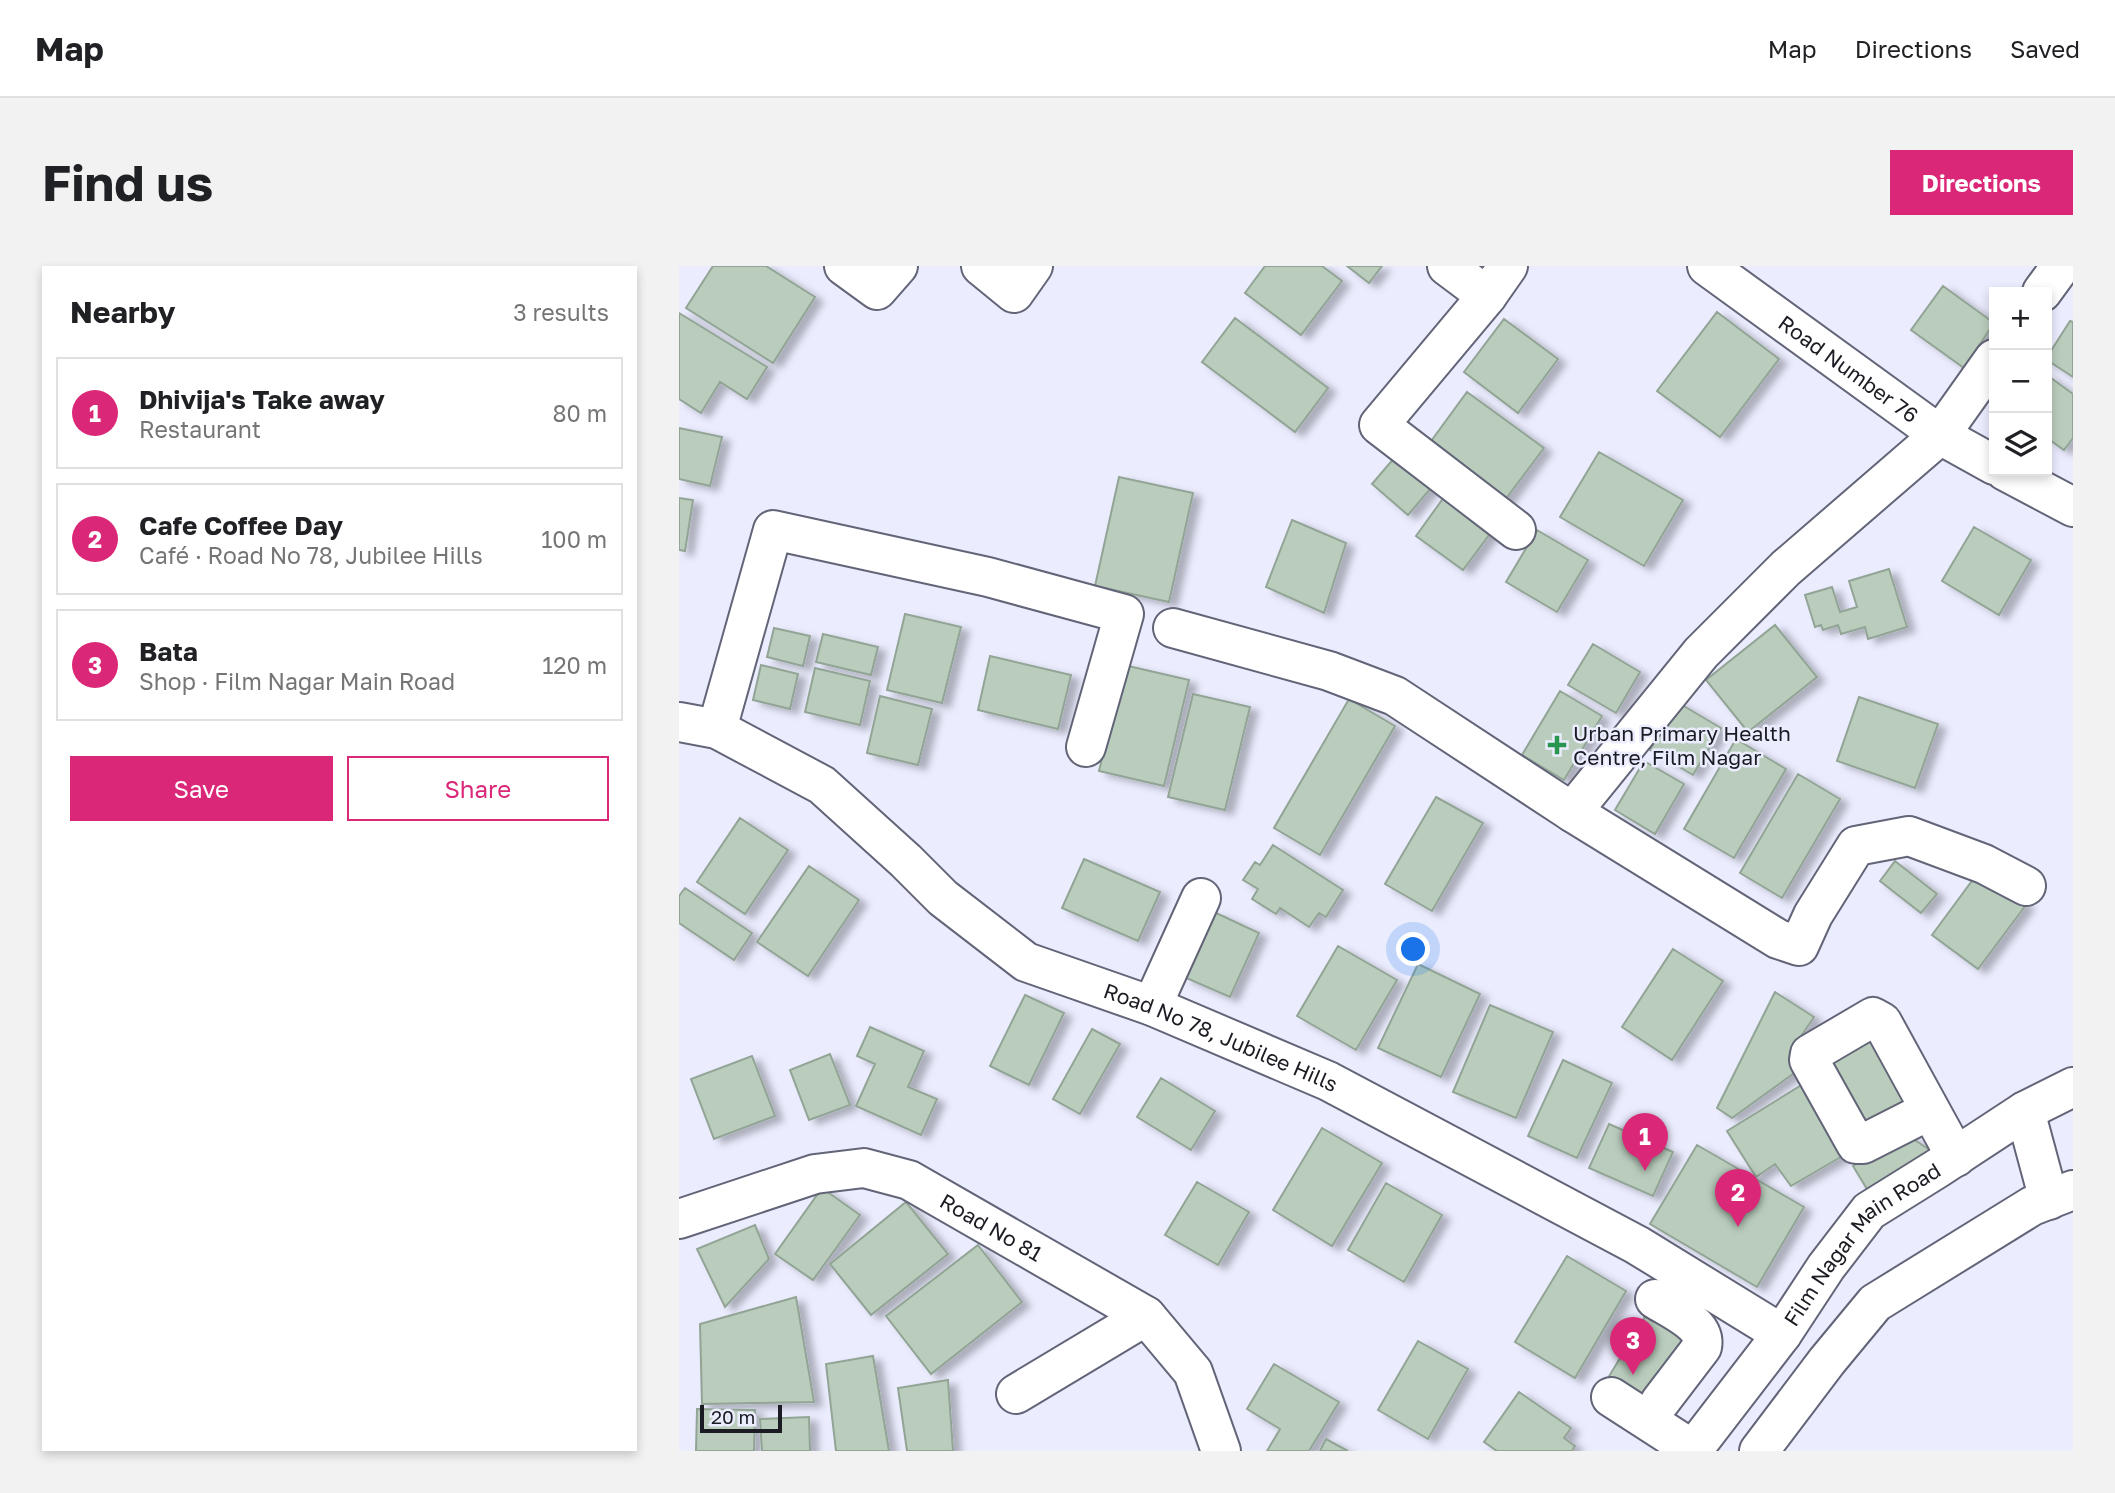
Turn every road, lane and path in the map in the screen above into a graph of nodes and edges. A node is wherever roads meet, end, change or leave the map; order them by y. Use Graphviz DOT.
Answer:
graph roads {
  1 [pos="844,266"];
  2 [pos="898,266"];
  3 [pos="981,266"];
  4 [pos="1033,266"];
  5 [pos="1447,266"];
  6 [pos="1707,266"];
  7 [pos="2061,266"];
  8 [pos="1497,281"];
  9 [pos="2046,287"];
  10 [pos="1989,366"];
  11 [pos="1940,435"];
  12 [pos="1989,462"];
  13 [pos="2014,476"];
  14 [pos="2073,507"];
  15 [pos="1516,530"];
  16 [pos="1173,628"];
  17 [pos="679,722"];
  18 [pos="716,729"];
  19 [pos="1086,747"];
  20 [pos="1572,812"];
  21 [pos="2026,886"];
  22 [pos="1201,898"];
  23 [pos="1152,1006"];
  24 [pos="2073,1087"];
  25 [pos="1930,1110"];
  26 [pos="2025,1111"];
  27 [pos="1956,1157"];
  28 [pos="2061,1195"];
  29 [pos="679,1219"];
  30 [pos="1715,1293"];
  31 [pos="1655,1298"];
  32 [pos="1146,1316"];
  33 [pos="1693,1324"];
  34 [pos="1782,1334"];
  35 [pos="1016,1394"];
  36 [pos="1611,1397"];
  37 [pos="1660,1402"];
  38 [pos="1693,1450"];
  39 [pos="1221,1451"];
  40 [pos="1759,1451"];
  1 -- 2 [label="street"];
  3 -- 4 [label="street"];
  5 -- 8 [label="street"];
  6 -- 11 [label="street, Road Number 76"];
  7 -- 9 [label="street"];
  8 -- 15 [label="street"];
  10 -- 11 [label="street"];
  11 -- 12 [label="street, Road Number 76"];
  11 -- 20 [label="street"];
  13 -- 14 [label="street"];
  16 -- 20 [label="street"];
  17 -- 18 [label="street, Road No 78, Jubilee Hills"];
  18 -- 19 [label="street"];
  18 -- 23 [label="street, Road No 78, Jubilee Hills"];
  20 -- 21 [label="street"];
  22 -- 23 [label="street"];
  23 -- 30 [label="street, Road No 78, Jubilee Hills"];
  24 -- 26 [label="street, Film Nagar Main Road"];
  25 -- 27 [label="street"];
  26 -- 27 [label="street, Film Nagar Main Road"];
  26 -- 28 [label="street"];
  27 -- 34 [label="street, Film Nagar Main Road"];
  28 -- 40 [label="street"];
  29 -- 32 [label="street, Road No 81"];
  30 -- 33 [label="street"];
  30 -- 34 [label="street, Road No 78, Jubilee Hills"];
  31 -- 33 [label="street"];
  32 -- 35 [label="street"];
  32 -- 39 [label="street, Road No 81"];
  33 -- 37 [label="street"];
  34 -- 38 [label="street, Film Nagar Main Road"];
  36 -- 38 [label="street"];
}
